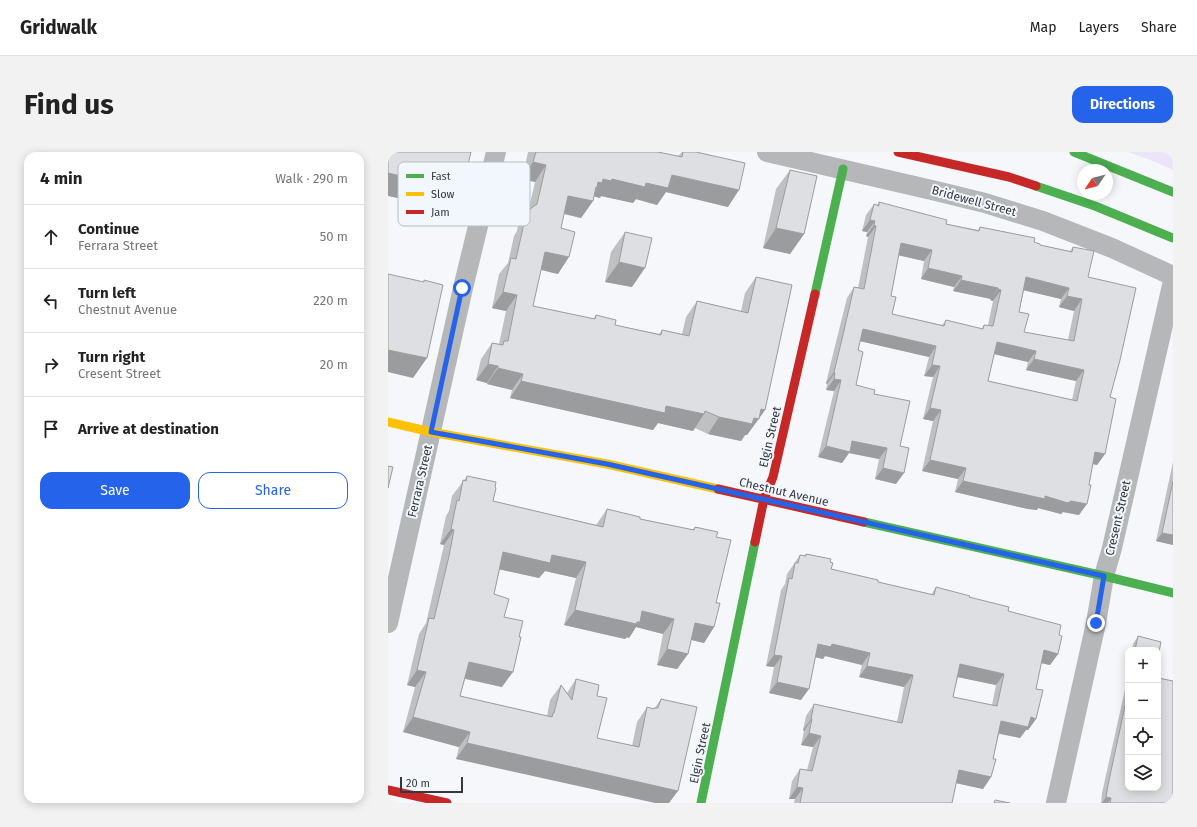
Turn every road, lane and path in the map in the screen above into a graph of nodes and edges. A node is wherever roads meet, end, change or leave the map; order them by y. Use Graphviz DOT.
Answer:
graph roads {
  1 [pos="496,152"];
  2 [pos="767,152"];
  3 [pos="898,152"];
  4 [pos="1074,152"];
  5 [pos="494,162"];
  6 [pos="843,169"];
  7 [pos="1173,192"];
  8 [pos="478,226"];
  9 [pos="1173,238"];
  10 [pos="1173,276"];
  11 [pos="1173,281"];
  12 [pos="388,422"];
  13 [pos="431,432"];
  14 [pos="764,500"];
  15 [pos="1104,576"];
  16 [pos="1173,593"];
  17 [pos="388,623"];
  18 [pos="388,790"];
  19 [pos="447,803"];
  20 [pos="702,803"];
  21 [pos="1056,803"];
  1 -- 5 [label="street, Ferrara Street"];
  2 -- 6 [label="street, Bridewell Street"];
  3 -- 9 [label="main road"];
  4 -- 7 [label="main road"];
  6 -- 10 [label="street, Bridewell Street"];
  6 -- 14 [label="main road, Elgin Street"];
  8 -- 13 [label="street, Ferrara Street"];
  11 -- 15 [label="street, Cresent Street"];
  12 -- 13 [label="main road, Chestnut Avenue"];
  13 -- 14 [label="main road, Chestnut Avenue"];
  13 -- 17 [label="street, Ferrara Street"];
  14 -- 15 [label="main road, Chestnut Avenue"];
  14 -- 20 [label="main road, Elgin Street"];
  15 -- 16 [label="main road, Chestnut Avenue"];
  15 -- 21 [label="street, Cresent Street"];
  18 -- 19 [label="main road"];
}
